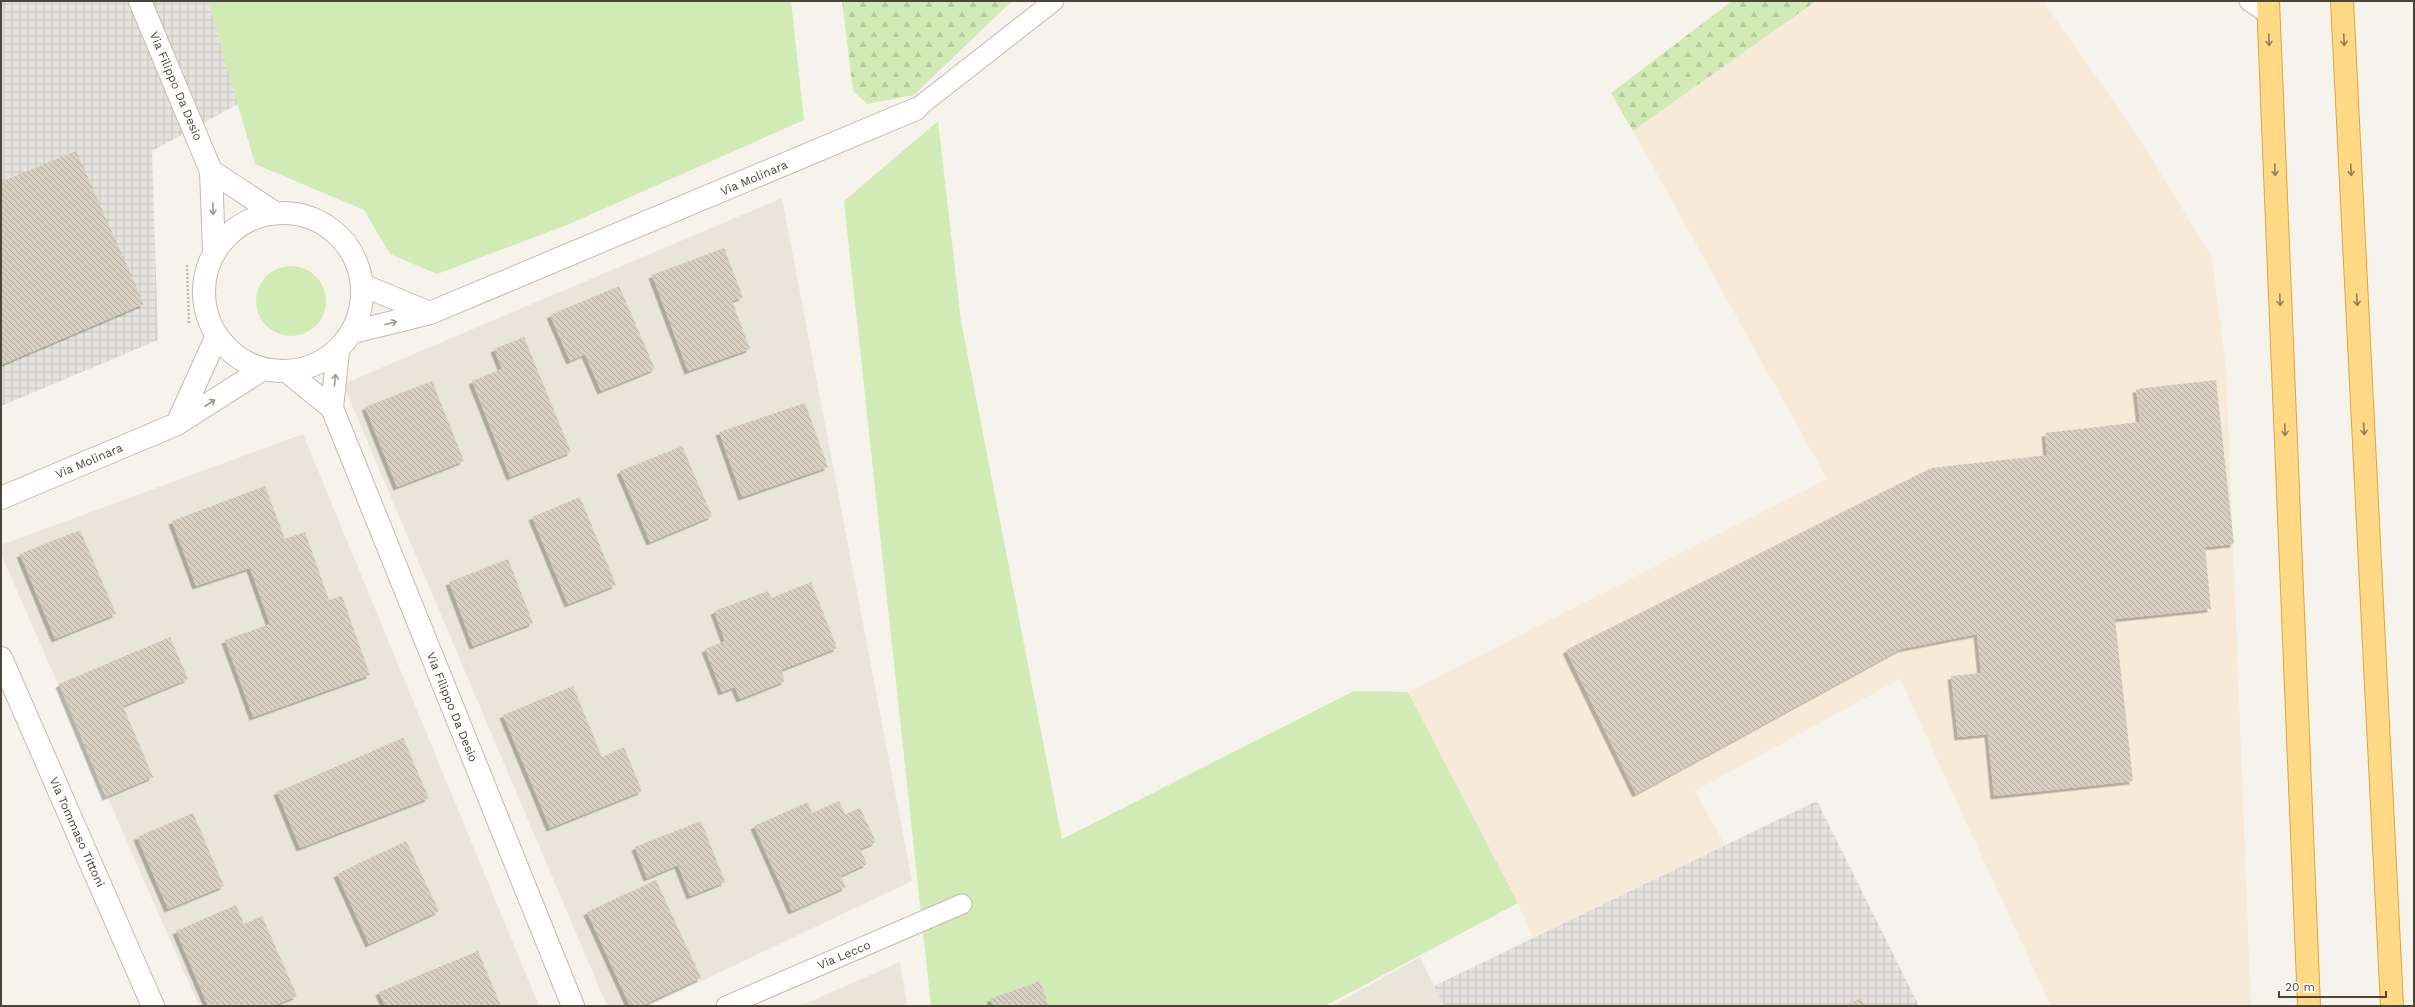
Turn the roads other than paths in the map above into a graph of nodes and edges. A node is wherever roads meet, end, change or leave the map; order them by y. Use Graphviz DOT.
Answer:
graph roads {
  1 [pos="140,1"];
  2 [pos="1054,1"];
  3 [pos="2250,1"];
  4 [pos="2342,1"];
  5 [pos="2268,8"];
  6 [pos="916,109"];
  7 [pos="212,170"];
  8 [pos="275,213"];
  9 [pos="214,251"];
  10 [pos="362,285"];
  11 [pos="430,313"];
  12 [pos="353,332"];
  13 [pos="216,338"];
  14 [pos="338,351"];
  15 [pos="260,371"];
  16 [pos="288,373"];
  17 [pos="332,408"];
  18 [pos="177,424"];
  19 [pos="1,498"];
  20 [pos="1,658"];
  21 [pos="962,904"];
  22 [pos="153,1006"];
  23 [pos="573,1006"];
  24 [pos="726,1006"];
  25 [pos="2309,1006"];
  26 [pos="2392,1006"];
  1 -- 7 [label="street, Via Filippo Da Desio"];
  2 -- 6 [label="lane, Via Molinara"];
  3 -- 5 [label="lane"];
  4 -- 26 [label="highway, one-way"];
  5 -- 25 [label="highway, one-way"];
  6 -- 11 [label="street, Via Molinara"];
  7 -- 8 [label="street"];
  7 -- 9 [label="street, Via Filippo Da Desio, one-way"];
  8 -- 9 [label="street"];
  8 -- 10 [label="street"];
  9 -- 13 [label="street"];
  10 -- 11 [label="street"];
  10 -- 12 [label="street"];
  12 -- 11 [label="street, Via Molinara, one-way"];
  12 -- 14 [label="street"];
  13 -- 15 [label="street"];
  13 -- 18 [label="street"];
  14 -- 16 [label="street"];
  17 -- 14 [label="street, Via Filippo Da Desio, one-way"];
  15 -- 16 [label="street"];
  18 -- 15 [label="street, Via Molinara, one-way"];
  16 -- 17 [label="street, Via Filippo Da Desio"];
  17 -- 23 [label="street, Via Filippo Da Desio"];
  18 -- 19 [label="street, Via Molinara"];
  20 -- 22 [label="street, Via Tommaso Tittoni"];
  21 -- 24 [label="lane, Via Lecco"];
}
